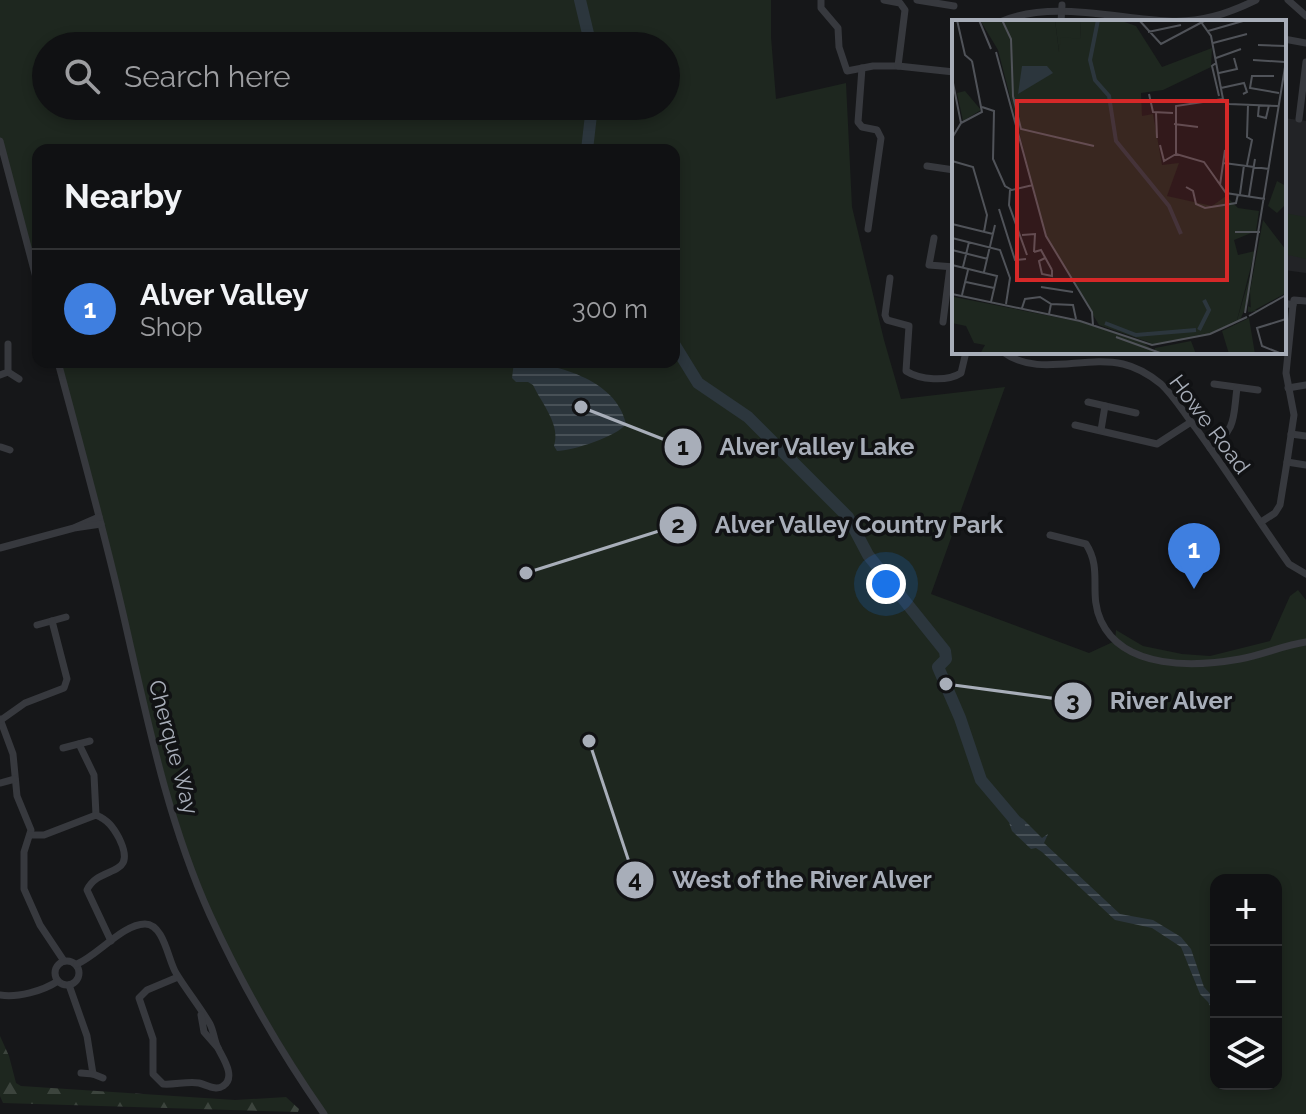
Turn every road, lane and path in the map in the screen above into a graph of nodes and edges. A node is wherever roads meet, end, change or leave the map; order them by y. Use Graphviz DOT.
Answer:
graph roads {
  1 [pos="821,0"];
  2 [pos="884,0"];
  3 [pos="916,0"];
  4 [pos="1256,0"];
  5 [pos="1288,0"];
  6 [pos="930,1"];
  7 [pos="1087,4"];
  8 [pos="1062,5"];
  9 [pos="954,6"];
  10 [pos="905,10"];
  11 [pos="1306,16"];
  12 [pos="1004,20"];
  13 [pos="1061,20"];
  14 [pos="1159,20"];
  15 [pos="1193,20"];
  16 [pos="1286,39"];
  17 [pos="1306,43"];
  18 [pos="1306,62"];
  19 [pos="898,66"];
  20 [pos="862,68"];
  21 [pos="952,72"];
  22 [pos="1305,84"];
  23 [pos="1299,119"];
  24 [pos="0,141"];
  25 [pos="927,166"];
  26 [pos="952,170"];
  27 [pos="868,229"];
  28 [pos="934,238"];
  29 [pos="32,262"];
  30 [pos="952,267"];
  31 [pos="890,278"];
  32 [pos="1306,301"];
  33 [pos="1286,303"];
  34 [pos="1293,305"];
  35 [pos="943,322"];
  36 [pos="8,344"];
  37 [pos="966,354"];
  38 [pos="1006,354"];
  39 [pos="1080,354"];
  40 [pos="1082,361"];
  41 [pos="60,368"];
  42 [pos="4,374"];
  43 [pos="19,379"];
  44 [pos="1214,384"];
  45 [pos="1306,385"];
  46 [pos="1237,388"];
  47 [pos="1288,388"];
  48 [pos="1258,390"];
  49 [pos="1088,402"];
  50 [pos="1105,406"];
  51 [pos="1136,413"];
  52 [pos="1191,422"];
  53 [pos="1075,425"];
  54 [pos="1101,430"];
  55 [pos="1291,434"];
  56 [pos="1306,436"];
  57 [pos="0,447"];
  58 [pos="1210,448"];
  59 [pos="10,450"];
  60 [pos="1287,462"];
  61 [pos="1306,465"];
  62 [pos="100,520"];
  63 [pos="1261,522"];
  64 [pos="1050,535"];
  65 [pos="0,548"];
  66 [pos="1306,574"];
  67 [pos="66,617"];
  68 [pos="52,621"];
  69 [pos="37,625"];
  70 [pos="1306,642"];
  71 [pos="64,688"];
  72 [pos="73,694"];
  73 [pos="0,720"];
  74 [pos="90,741"];
  75 [pos="79,744"];
  76 [pos="63,748"];
  77 [pos="15,779"];
  78 [pos="0,783"];
  79 [pos="96,815"];
  80 [pos="30,835"];
  81 [pos="111,941"];
  82 [pos="64,961"];
  83 [pos="77,964"];
  84 [pos="178,977"];
  85 [pos="58,981"];
  86 [pos="69,985"];
  87 [pos="0,995"];
  88 [pos="81,1073"];
  89 [pos="93,1074"];
  90 [pos="103,1078"];
  91 [pos="324,1114"];
  1 -- 20 [label="street"];
  2 -- 10 [label="street"];
  3 -- 6 [label="street"];
  3 -- 10 [label="street"];
  4 -- 15 [label="street"];
  5 -- 11 [label="street"];
  6 -- 9 [label="street"];
  7 -- 8 [label="street"];
  7 -- 14 [label="street"];
  8 -- 12 [label="street"];
  8 -- 13 [label="street"];
  10 -- 19 [label="street"];
  16 -- 17 [label="street"];
  18 -- 22 [label="street"];
  19 -- 20 [label="street"];
  19 -- 21 [label="street"];
  20 -- 27 [label="street"];
  22 -- 23 [label="street"];
  24 -- 29 [label="street"];
  25 -- 26 [label="street"];
  28 -- 30 [label="street"];
  30 -- 35 [label="street"];
  31 -- 37 [label="street"];
  32 -- 34 [label="street"];
  33 -- 34 [label="street"];
  34 -- 47 [label="street"];
  36 -- 42 [label="street"];
  38 -- 40 [label="street, Howe Road"];
  39 -- 40 [label="street"];
  40 -- 52 [label="street, Howe Road"];
  41 -- 62 [label="street, Cherque Way"];
  42 -- 43 [label="street"];
  44 -- 46 [label="street"];
  45 -- 47 [label="street"];
  46 -- 48 [label="street"];
  46 -- 58 [label="street"];
  47 -- 55 [label="street"];
  49 -- 50 [label="street"];
  50 -- 51 [label="street"];
  50 -- 54 [label="street"];
  52 -- 54 [label="street"];
  52 -- 58 [label="street, Howe Road"];
  53 -- 54 [label="street"];
  55 -- 56 [label="street"];
  55 -- 60 [label="street"];
  57 -- 59 [label="street"];
  58 -- 63 [label="street, Howe Road"];
  60 -- 61 [label="street"];
  60 -- 63 [label="street"];
  62 -- 65 [label="street"];
  62 -- 91 [label="street, Cherque Way"];
  63 -- 66 [label="street, Howe Road"];
  64 -- 70 [label="street"];
  67 -- 68 [label="street"];
  68 -- 69 [label="street"];
  68 -- 71 [label="street"];
  71 -- 72 [label="street"];
  71 -- 73 [label="street"];
  73 -- 77 [label="street"];
  74 -- 75 [label="street"];
  75 -- 76 [label="street"];
  75 -- 79 [label="street"];
  77 -- 78 [label="street"];
  77 -- 80 [label="street"];
  79 -- 80 [label="street"];
  79 -- 81 [label="street"];
  80 -- 82 [label="street"];
  81 -- 83 [label="street"];
  81 -- 84 [label="street"];
  82 -- 83 [label="street"];
  82 -- 85 [label="street"];
  83 -- 86 [label="street"];
  84 -- 84 [label="street"];
  85 -- 86 [label="street"];
  85 -- 87 [label="street"];
  86 -- 89 [label="street"];
  88 -- 89 [label="street"];
  89 -- 90 [label="street"];
}
